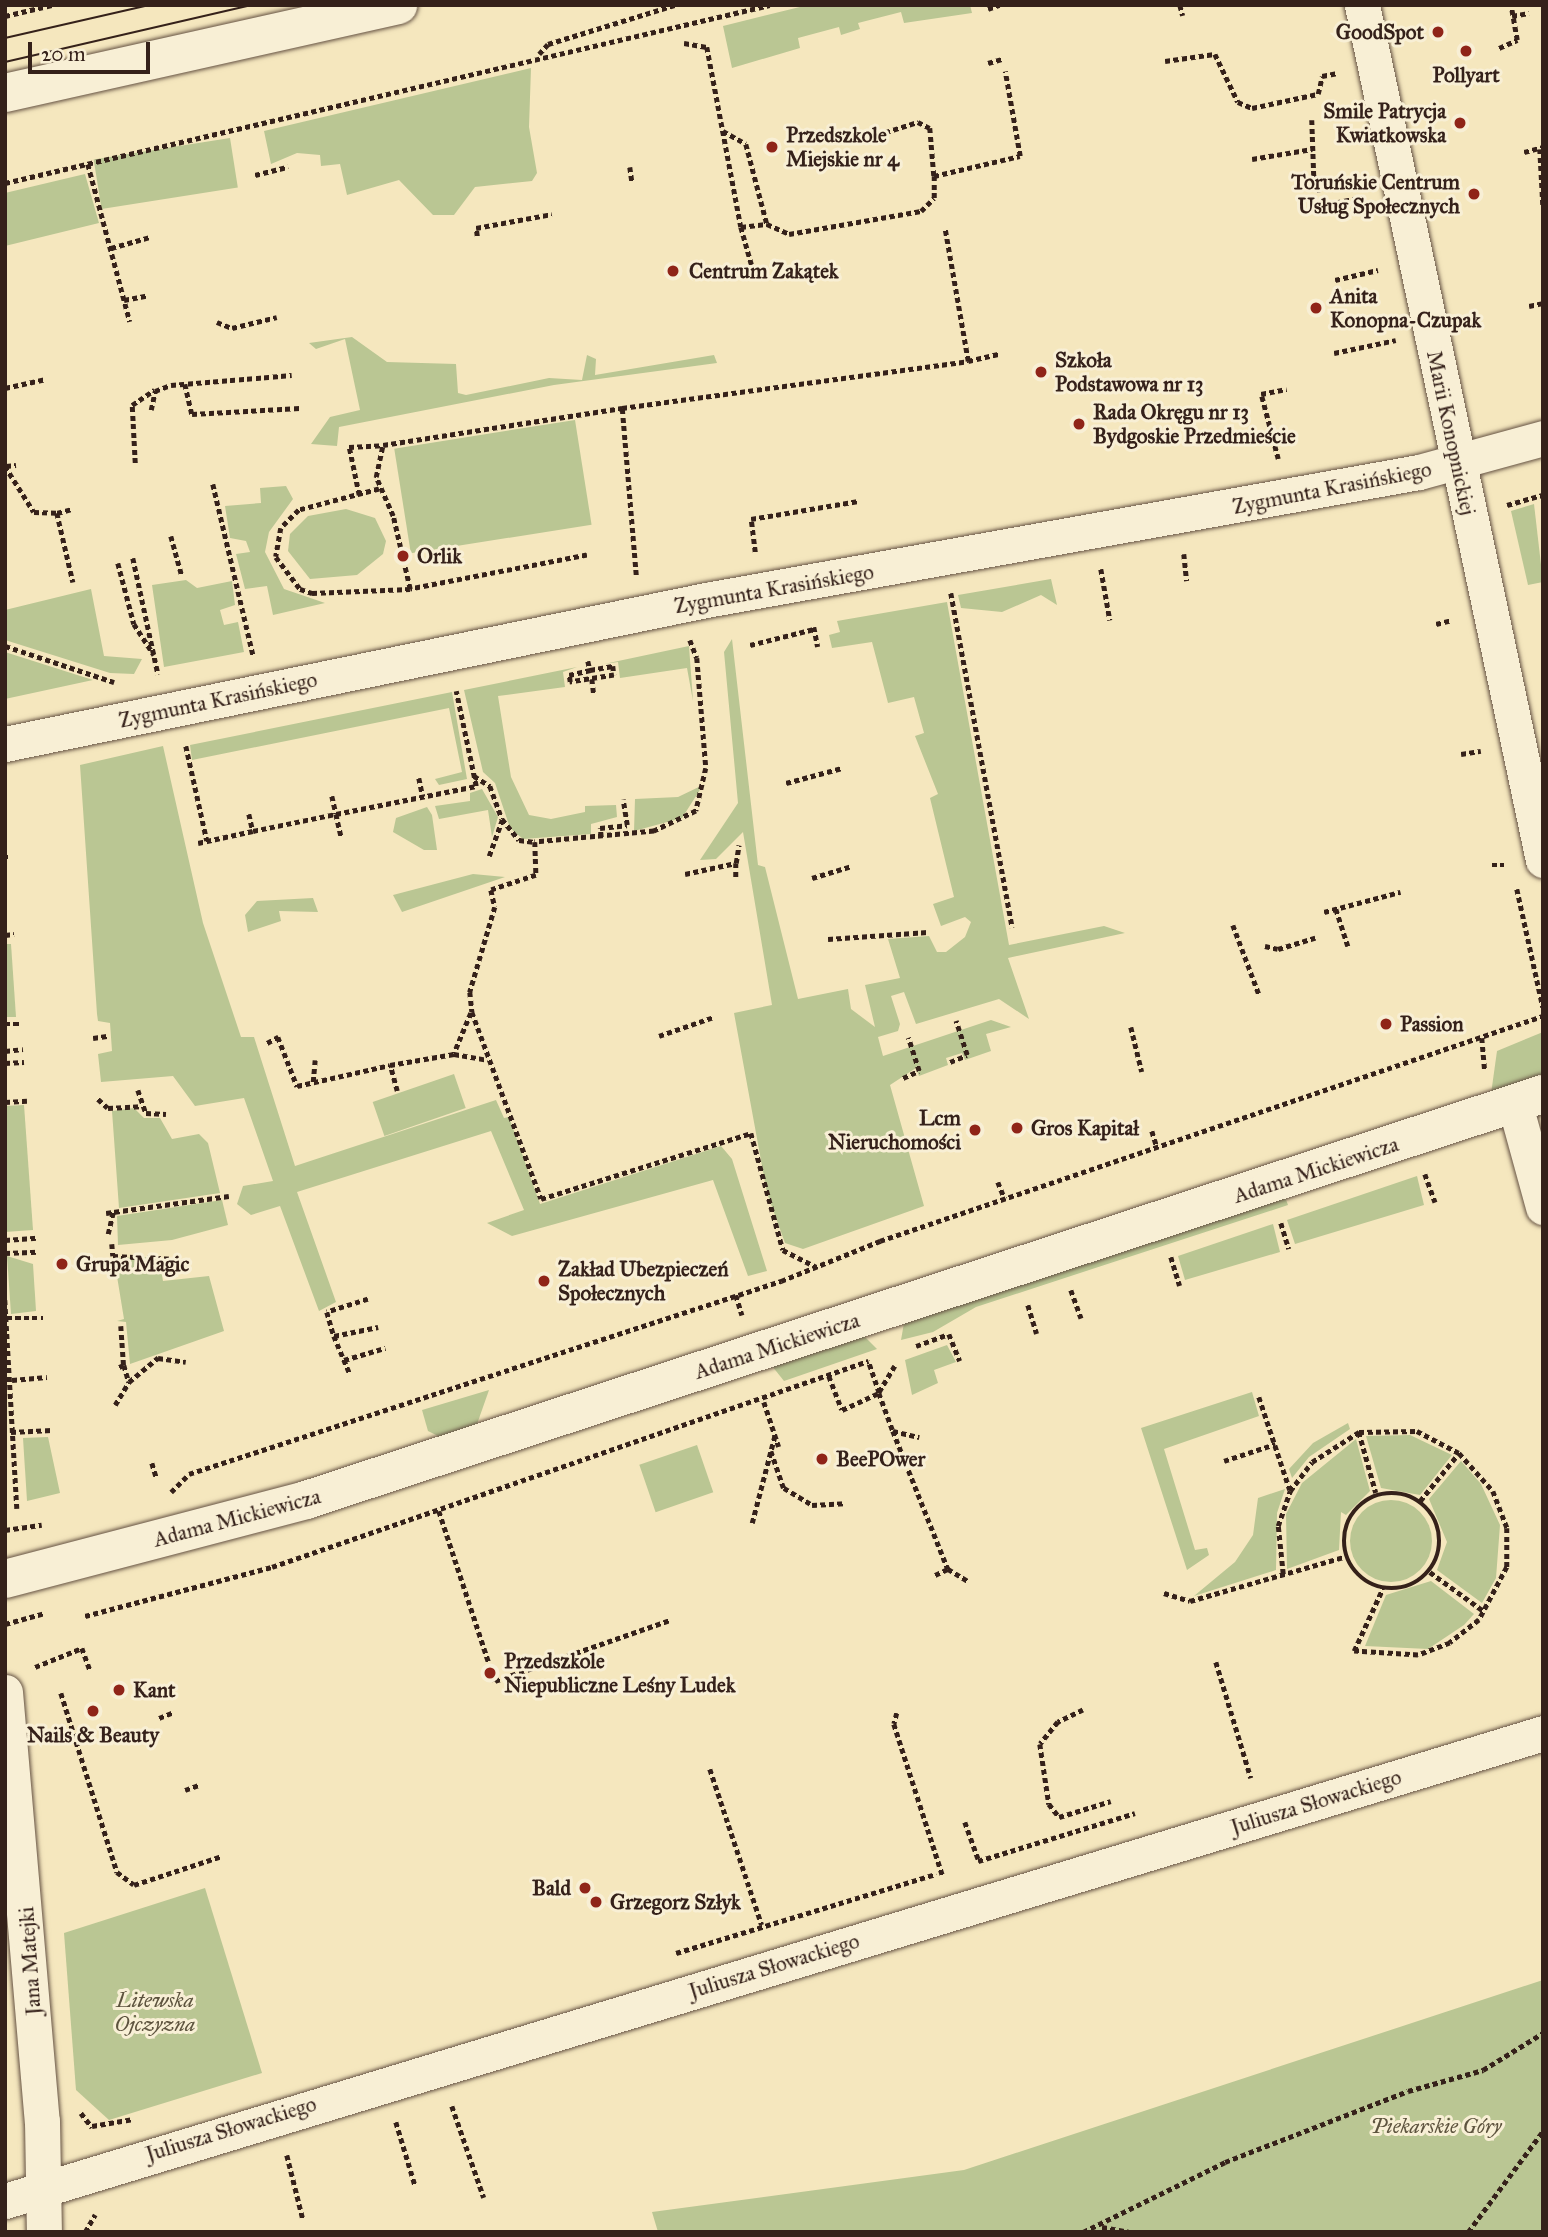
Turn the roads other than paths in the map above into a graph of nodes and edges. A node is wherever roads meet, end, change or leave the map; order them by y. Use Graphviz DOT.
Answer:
graph roads {
  1 [pos="398,5"];
  2 [pos="1362,5"];
  3 [pos="5,93"];
  4 [pos="1543,438"];
  5 [pos="1458,464"];
  6 [pos="5,744"];
  7 [pos="1543,860"];
  8 [pos="1529,1099"];
  9 [pos="1543,1207"];
  10 [pos="5,1579"];
  11 [pos="5,1692"];
  12 [pos="1543,1733"];
  13 [pos="44,2189"];
  14 [pos="5,2201"];
  15 [pos="44,2232"];
  1 -- 3 [label="street"];
  2 -- 5 [label="street, Marii Konopnickiej"];
  4 -- 5 [label="street, Zygmunta Krasińskiego"];
  5 -- 6 [label="street, Zygmunta Krasińskiego"];
  5 -- 7 [label="street, Marii Konopnickiej"];
  8 -- 9 [label="street"];
  8 -- 10 [label="street, Adama Mickiewicza"];
  11 -- 13 [label="street, Jana Matejki"];
  12 -- 13 [label="street, Juliusza Słowackiego"];
  13 -- 14 [label="street, Juliusza Słowackiego"];
  13 -- 15 [label="street, Jana Matejki"];
}
